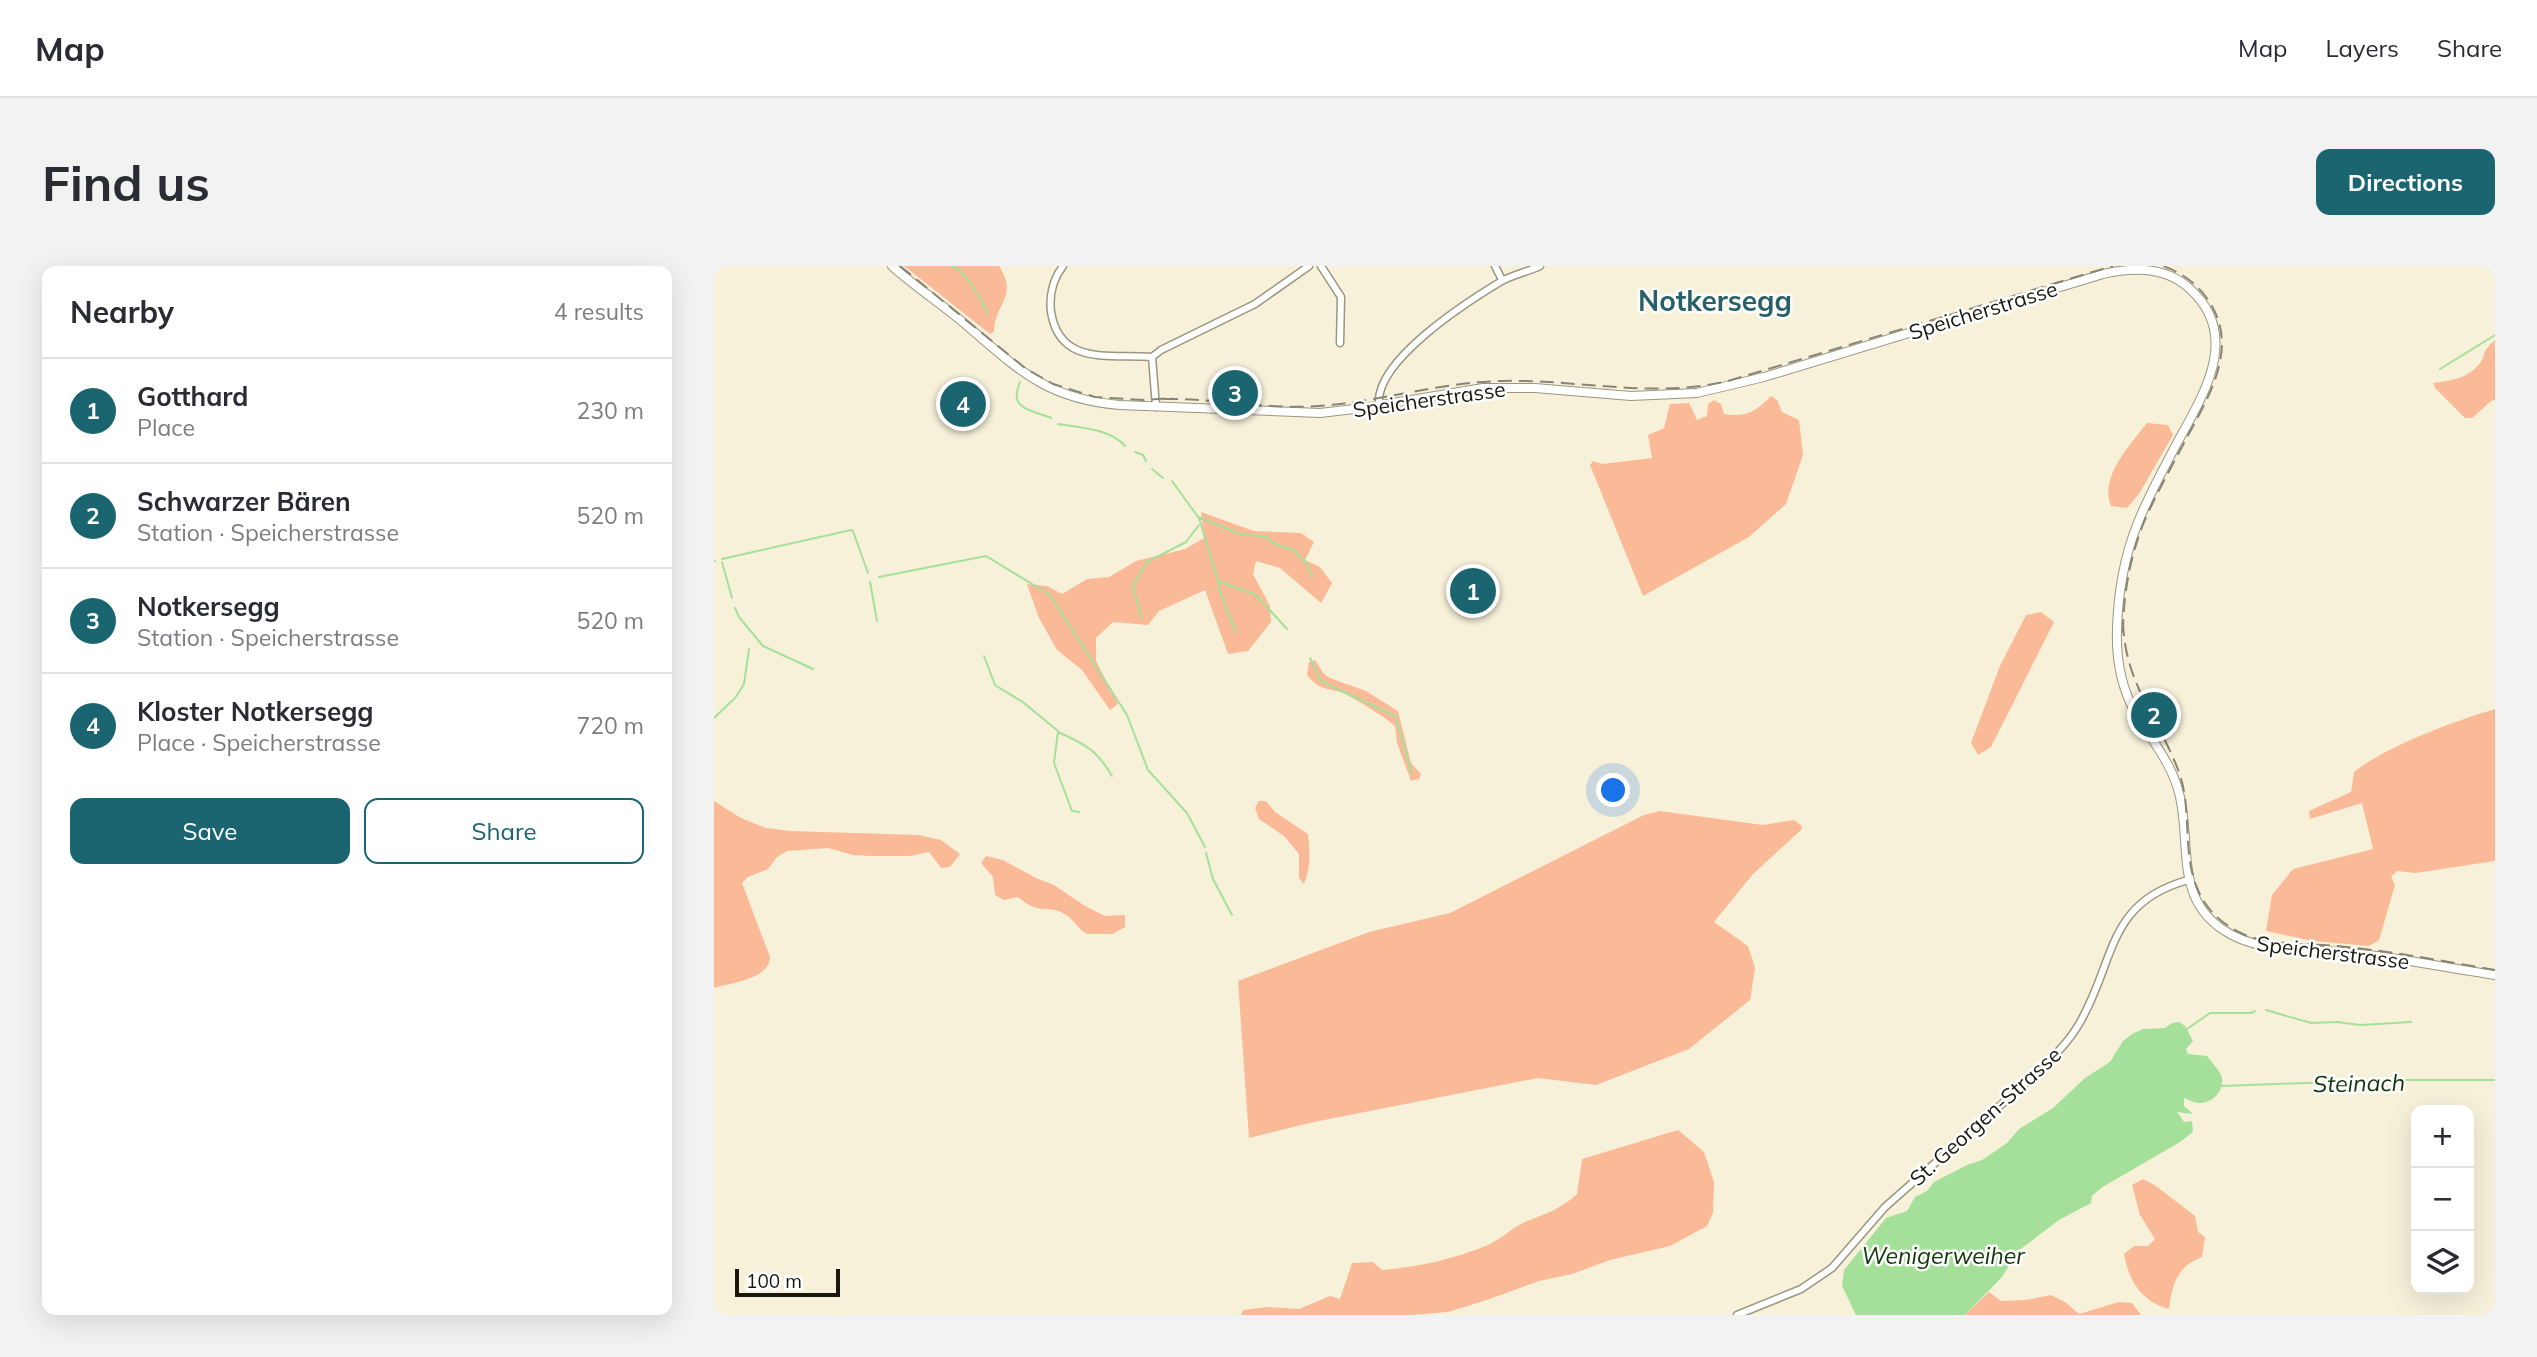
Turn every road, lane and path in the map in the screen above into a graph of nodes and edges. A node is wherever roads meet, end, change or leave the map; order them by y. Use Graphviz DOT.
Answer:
graph roads {
  1 [pos="892,266"];
  2 [pos="1063,266"];
  3 [pos="1309,266"];
  4 [pos="1321,266"];
  5 [pos="1495,266"];
  6 [pos="1540,266"];
  7 [pos="1502,280"];
  8 [pos="1340,343"];
  9 [pos="1152,357"];
  10 [pos="1379,405"];
  11 [pos="1156,407"];
  12 [pos="2188,880"];
  13 [pos="2495,975"];
  14 [pos="1737,1315"];
  1 -- 11 [label="main road, Speicherstrasse"];
  2 -- 9 [label="street"];
  3 -- 9 [label="street"];
  4 -- 8 [label="street"];
  5 -- 7 [label="street"];
  6 -- 7 [label="street"];
  7 -- 10 [label="street"];
  9 -- 11 [label="street"];
  10 -- 11 [label="main road, Speicherstrasse"];
  10 -- 12 [label="main road, Speicherstrasse"];
  12 -- 13 [label="main road, Speicherstrasse"];
  12 -- 14 [label="street, St. Georgen-Strasse"];
}
